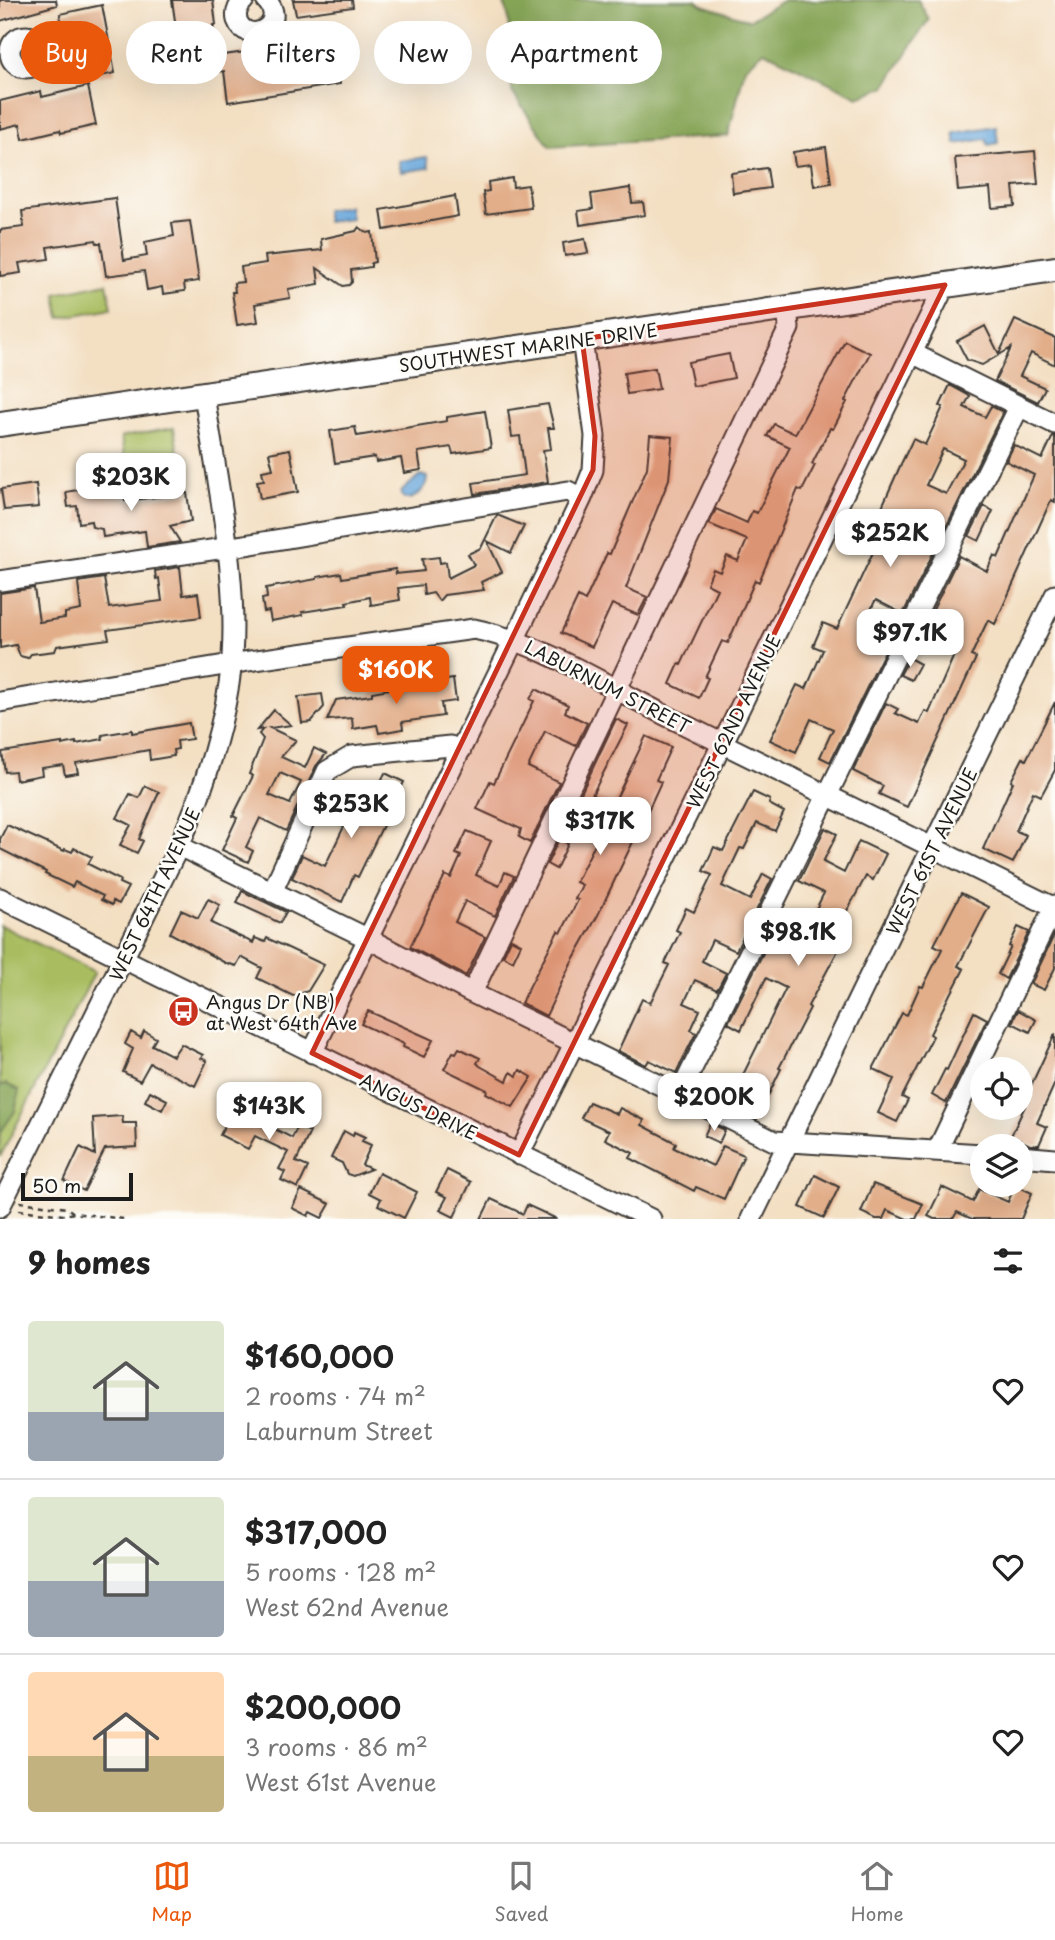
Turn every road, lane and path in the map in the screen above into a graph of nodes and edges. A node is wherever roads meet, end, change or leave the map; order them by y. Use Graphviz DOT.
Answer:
graph roads {
  1 [pos="244,0"];
  2 [pos="266,0"];
  3 [pos="1055,269"];
  4 [pos="945,285"];
  5 [pos="787,308"];
  6 [pos="582,339"];
  7 [pos="912,353"];
  8 [pos="204,394"];
  9 [pos="1019,407"];
  10 [pos="0,424"];
  11 [pos="1055,424"];
  12 [pos="582,498"];
  13 [pos="227,548"];
  14 [pos="0,581"];
  15 [pos="1055,595"];
  16 [pos="514,640"];
  17 [pos="230,664"];
  18 [pos="615,690"];
  19 [pos="0,702"];
  20 [pos="723,743"];
  21 [pos="461,750"];
  22 [pos="828,795"];
  23 [pos="179,846"];
  24 [pos="933,848"];
  25 [pos="272,892"];
  26 [pos="0,898"];
  27 [pos="1055,907"];
  28 [pos="369,939"];
  29 [pos="124,959"];
  30 [pos="472,993"];
  31 [pos="575,1044"];
  32 [pos="312,1053"];
  33 [pos="680,1093"];
  34 [pos="789,1142"];
  35 [pos="937,1151"];
  36 [pos="970,1153"];
  37 [pos="519,1155"];
  38 [pos="1033,1157"];
  39 [pos="1055,1158"];
  40 [pos="23,1202"];
  41 [pos="10,1209"];
  42 [pos="74,1213"];
  43 [pos="124,1219"];
  44 [pos="651,1219"];
  45 [pos="751,1219"];
  1 -- 2 [label="street"];
  3 -- 4 [label="main road, SOUTHWEST MARINE DRIVE"];
  4 -- 5 [label="main road, SOUTHWEST MARINE DRIVE"];
  4 -- 7 [label="street, WEST 62ND AVENUE"];
  5 -- 6 [label="main road, SOUTHWEST MARINE DRIVE"];
  5 -- 18 [label="street"];
  6 -- 8 [label="main road, SOUTHWEST MARINE DRIVE"];
  6 -- 12 [label="street"];
  7 -- 9 [label="street"];
  7 -- 20 [label="street, WEST 62ND AVENUE"];
  8 -- 10 [label="main road, SOUTHWEST MARINE DRIVE"];
  8 -- 13 [label="street, WEST 64TH AVENUE"];
  9 -- 11 [label="street"];
  9 -- 22 [label="street"];
  12 -- 13 [label="street"];
  12 -- 16 [label="street"];
  13 -- 14 [label="street"];
  13 -- 17 [label="street, WEST 64TH AVENUE"];
  15 -- 24 [label="street, WEST 61ST AVENUE"];
  16 -- 17 [label="street, LABURNUM STREET"];
  16 -- 18 [label="street, LABURNUM STREET"];
  16 -- 21 [label="street"];
  17 -- 19 [label="street, LABURNUM STREET"];
  17 -- 23 [label="street, WEST 64TH AVENUE"];
  18 -- 20 [label="street, LABURNUM STREET"];
  18 -- 30 [label="street"];
  20 -- 22 [label="street, LABURNUM STREET"];
  20 -- 31 [label="street, WEST 62ND AVENUE"];
  21 -- 25 [label="street"];
  21 -- 28 [label="street"];
  22 -- 24 [label="street, LABURNUM STREET"];
  22 -- 33 [label="street"];
  23 -- 25 [label="street"];
  23 -- 29 [label="street, WEST 64TH AVENUE"];
  24 -- 27 [label="street, LABURNUM STREET"];
  24 -- 34 [label="street, WEST 61ST AVENUE"];
  25 -- 28 [label="street"];
  26 -- 29 [label="street, ANGUS DRIVE"];
  27 -- 35 [label="street"];
  28 -- 30 [label="street"];
  28 -- 32 [label="street"];
  29 -- 32 [label="street, ANGUS DRIVE"];
  29 -- 41 [label="street, WEST 64TH AVENUE"];
  30 -- 31 [label="street"];
  31 -- 33 [label="street"];
  31 -- 37 [label="street, WEST 62ND AVENUE"];
  32 -- 37 [label="street, ANGUS DRIVE"];
  33 -- 34 [label="street"];
  34 -- 35 [label="street"];
  34 -- 45 [label="street, WEST 61ST AVENUE"];
  35 -- 36 [label="street"];
  37 -- 44 [label="street, ANGUS DRIVE"];
  38 -- 39 [label="street"];
  40 -- 42 [label="path"];
  41 -- 42 [label="path"];
  42 -- 43 [label="path"];
}
